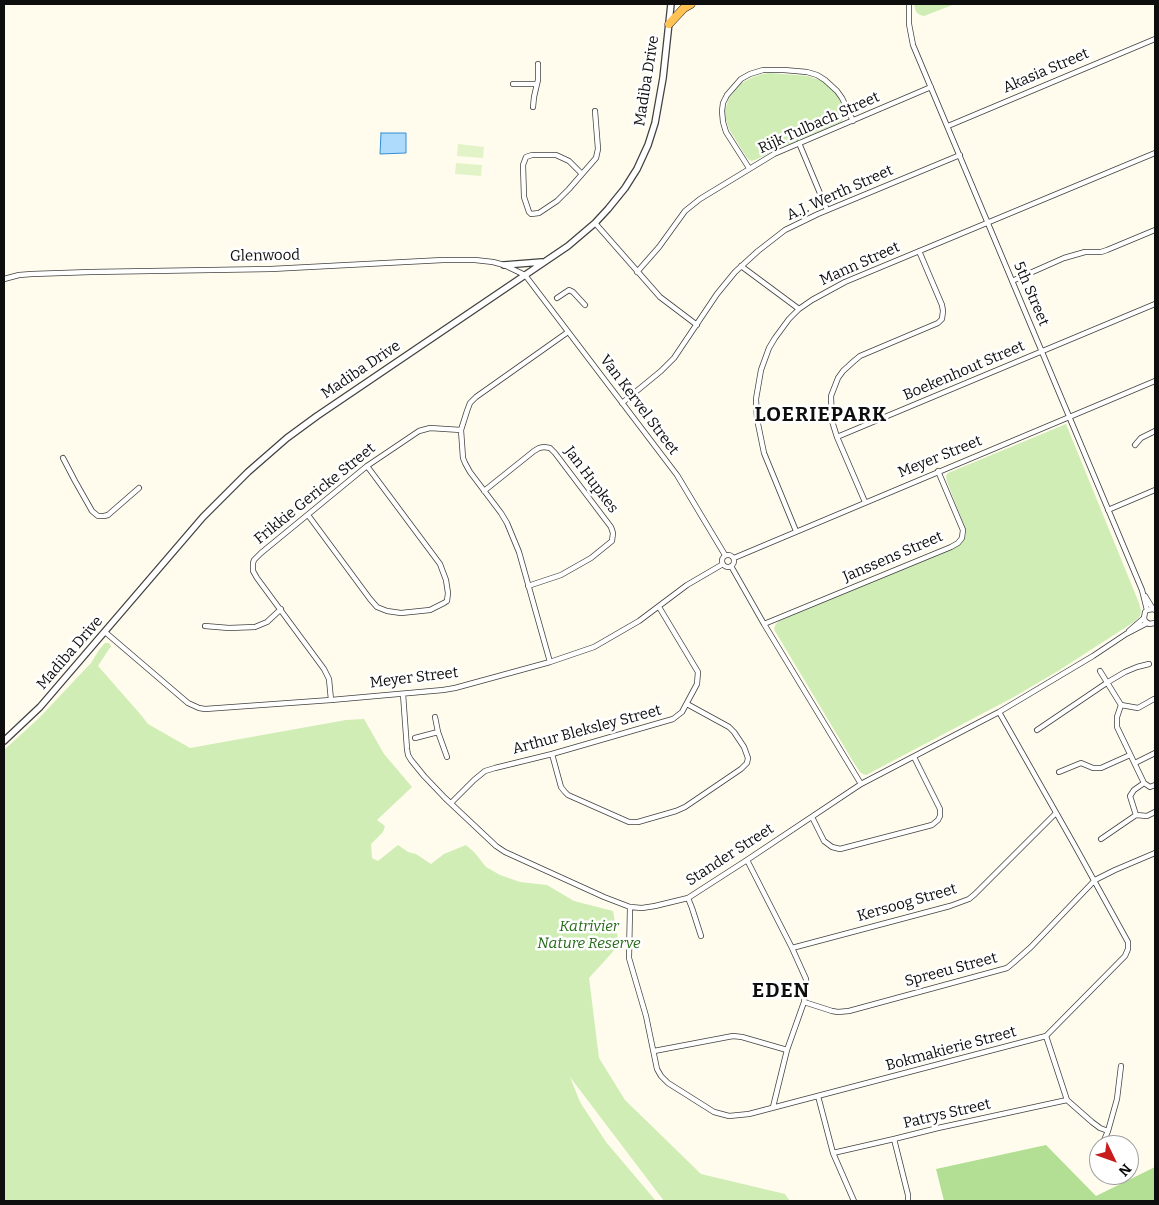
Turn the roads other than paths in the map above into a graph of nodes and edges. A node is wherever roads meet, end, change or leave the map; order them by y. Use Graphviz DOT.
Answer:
graph roads {
  1 [pos="671,4"];
  2 [pos="691,4"];
  3 [pos="909,4"];
  4 [pos="668,24"];
  5 [pos="1155,39"];
  6 [pos="538,64"];
  7 [pos="513,84"];
  8 [pos="537,84"];
  9 [pos="931,88"];
  10 [pos="533,107"];
  11 [pos="595,111"];
  12 [pos="853,121"];
  13 [pos="948,126"];
  14 [pos="799,143"];
  15 [pos="1155,153"];
  16 [pos="960,155"];
  17 [pos="749,168"];
  18 [pos="582,174"];
  19 [pos="827,210"];
  20 [pos="595,223"];
  21 [pos="988,223"];
  22 [pos="1155,230"];
  23 [pos="919,251"];
  24 [pos="544,262"];
  25 [pos="504,265"];
  26 [pos="741,266"];
  27 [pos="637,272"];
  28 [pos="525,275"];
  29 [pos="4,279"];
  30 [pos="1012,281"];
  31 [pos="557,298"];
  32 [pos="1155,304"];
  33 [pos="584,305"];
  34 [pos="799,310"];
  35 [pos="697,325"];
  36 [pos="568,332"];
  37 [pos="1042,352"];
  38 [pos="1155,381"];
  39 [pos="622,403"];
  40 [pos="1069,417"];
  41 [pos="461,430"];
  42 [pos="1155,431"];
  43 [pos="838,437"];
  44 [pos="1135,445"];
  45 [pos="63,458"];
  46 [pos="367,466"];
  47 [pos="938,471"];
  48 [pos="139,488"];
  49 [pos="484,490"];
  50 [pos="1155,490"];
  51 [pos="865,502"];
  52 [pos="1108,510"];
  53 [pos="308,515"];
  54 [pos="796,531"];
  55 [pos="725,555"];
  56 [pos="734,558"];
  57 [pos="722,564"];
  58 [pos="731,566"];
  59 [pos="528,586"];
  60 [pos="659,607"];
  61 [pos="281,610"];
  62 [pos="1152,610"];
  63 [pos="1149,622"];
  64 [pos="764,624"];
  65 [pos="205,626"];
  66 [pos="1155,629"];
  67 [pos="105,632"];
  68 [pos="550,662"];
  69 [pos="1149,664"];
  70 [pos="1100,671"];
  71 [pos="1108,682"];
  72 [pos="403,694"];
  73 [pos="1154,699"];
  74 [pos="330,700"];
  75 [pos="687,704"];
  76 [pos="1121,705"];
  77 [pos="999,712"];
  78 [pos="435,717"];
  79 [pos="1037,730"];
  80 [pos="438,732"];
  81 [pos="415,738"];
  82 [pos="4,741"];
  83 [pos="1155,753"];
  84 [pos="552,754"];
  85 [pos="1130,755"];
  86 [pos="446,757"];
  87 [pos="914,757"];
  88 [pos="1135,763"];
  89 [pos="1060,772"];
  90 [pos="1144,783"];
  91 [pos="861,784"];
  92 [pos="1155,785"];
  93 [pos="450,803"];
  94 [pos="1155,812"];
  95 [pos="1056,813"];
  96 [pos="1136,815"];
  97 [pos="812,817"];
  98 [pos="1100,839"];
  99 [pos="1155,853"];
  100 [pos="747,860"];
  101 [pos="1095,880"];
  102 [pos="688,898"];
  103 [pos="630,907"];
  104 [pos="701,936"];
  105 [pos="792,948"];
  106 [pos="804,1002"];
  107 [pos="1046,1036"];
  108 [pos="787,1050"];
  109 [pos="654,1051"];
  110 [pos="1121,1066"];
  111 [pos="818,1096"];
  112 [pos="1067,1100"];
  113 [pos="773,1107"];
  114 [pos="1108,1131"];
  115 [pos="1106,1135"];
  116 [pos="894,1139"];
  117 [pos="833,1153"];
  118 [pos="854,1201"];
  119 [pos="908,1201"];
  1 -- 4 [label="street, Madiba Drive"];
  2 -- 4 [label="highway"];
  3 -- 9 [label="street, 5th Street"];
  4 -- 20 [label="street, Madiba Drive"];
  5 -- 13 [label="street, Akasia Street"];
  6 -- 8 [label="street"];
  7 -- 8 [label="street"];
  8 -- 10 [label="street"];
  9 -- 12 [label="street, Rijk Tulbach Street"];
  9 -- 13 [label="street, 5th Street"];
  11 -- 18 [label="street"];
  12 -- 14 [label="street, Rijk Tulbach Street"];
  12 -- 17 [label="street"];
  13 -- 16 [label="street, 5th Street"];
  14 -- 17 [label="street, Rijk Tulbach Street"];
  14 -- 19 [label="street"];
  15 -- 21 [label="street, Mann Street"];
  16 -- 19 [label="street, A.J. Werth Street"];
  16 -- 21 [label="street, 5th Street"];
  17 -- 27 [label="street, Rijk Tulbach Street"];
  18 -- 18 [label="street"];
  19 -- 26 [label="street, A.J. Werth Street"];
  20 -- 24 [label="street, Madiba Drive"];
  20 -- 27 [label="street"];
  21 -- 23 [label="street, Mann Street"];
  21 -- 30 [label="street, 5th Street"];
  22 -- 30 [label="street"];
  23 -- 34 [label="street, Mann Street"];
  23 -- 43 [label="street"];
  24 -- 25 [label="street"];
  24 -- 28 [label="street, Madiba Drive"];
  25 -- 28 [label="street, Glenwood"];
  25 -- 29 [label="street, Glenwood"];
  26 -- 34 [label="street"];
  26 -- 35 [label="street, A.J. Werth Street"];
  27 -- 35 [label="street"];
  28 -- 36 [label="street, Van Kervel Street"];
  28 -- 67 [label="street, Madiba Drive"];
  30 -- 37 [label="street, 5th Street"];
  31 -- 33 [label="street"];
  32 -- 37 [label="street, Boekenhout Street"];
  34 -- 54 [label="street, Mann Street"];
  35 -- 39 [label="street, A.J. Werth Street"];
  36 -- 39 [label="street, Van Kervel Street"];
  36 -- 41 [label="street"];
  37 -- 40 [label="street, 5th Street"];
  37 -- 43 [label="street, Boekenhout Street"];
  38 -- 40 [label="street, Meyer Street"];
  39 -- 55 [label="street, Van Kervel Street"];
  40 -- 47 [label="street, Meyer Street"];
  40 -- 52 [label="street, 5th Street"];
  41 -- 46 [label="street, Frikkie Gericke Street"];
  41 -- 49 [label="street"];
  42 -- 44 [label="street"];
  43 -- 51 [label="street"];
  45 -- 48 [label="street"];
  46 -- 53 [label="street, Frikkie Gericke Street"];
  46 -- 53 [label="street"];
  47 -- 51 [label="street, Meyer Street"];
  47 -- 64 [label="street, Janssens Street"];
  49 -- 59 [label="street"];
  49 -- 59 [label="street, Jan Hupkes"];
  50 -- 52 [label="street"];
  51 -- 54 [label="street, Meyer Street"];
  52 -- 62 [label="street, 5th Street"];
  53 -- 61 [label="street, Frikkie Gericke Street"];
  54 -- 56 [label="street, Meyer Street"];
  55 -- 56 [label="street"];
  55 -- 57 [label="street"];
  56 -- 58 [label="street"];
  57 -- 58 [label="street"];
  57 -- 60 [label="street, Meyer Street"];
  58 -- 64 [label="street"];
  59 -- 68 [label="street"];
  60 -- 68 [label="street, Meyer Street"];
  60 -- 75 [label="street, Arthur Bleksley Street"];
  61 -- 65 [label="street"];
  61 -- 74 [label="street, Frikkie Gericke Street"];
  62 -- 63 [label="street"];
  63 -- 66 [label="street"];
  63 -- 77 [label="street, Stander Street"];
  64 -- 91 [label="street"];
  67 -- 74 [label="street, Meyer Street"];
  67 -- 82 [label="street, Madiba Drive"];
  68 -- 72 [label="street, Meyer Street"];
  69 -- 71 [label="street"];
  70 -- 71 [label="street"];
  71 -- 76 [label="street"];
  71 -- 79 [label="street"];
  72 -- 74 [label="street, Meyer Street"];
  72 -- 93 [label="street, Stander Street"];
  73 -- 76 [label="street"];
  75 -- 84 [label="street, Arthur Bleksley Street"];
  75 -- 84 [label="street"];
  76 -- 85 [label="street"];
  77 -- 87 [label="street, Stander Street"];
  77 -- 95 [label="street"];
  78 -- 80 [label="street"];
  80 -- 81 [label="street"];
  80 -- 86 [label="street"];
  83 -- 88 [label="street"];
  84 -- 93 [label="street, Arthur Bleksley Street"];
  85 -- 88 [label="street"];
  85 -- 89 [label="street"];
  87 -- 91 [label="street, Stander Street"];
  87 -- 97 [label="street"];
  88 -- 90 [label="street"];
  90 -- 92 [label="street"];
  90 -- 96 [label="street"];
  91 -- 97 [label="street, Stander Street"];
  93 -- 103 [label="street, Stander Street"];
  94 -- 96 [label="street"];
  95 -- 101 [label="street"];
  95 -- 105 [label="street, Kersoog Street"];
  96 -- 98 [label="street"];
  97 -- 100 [label="street, Stander Street"];
  99 -- 101 [label="street, Spreeu Street"];
  100 -- 102 [label="street, Stander Street"];
  100 -- 105 [label="street"];
  101 -- 106 [label="street, Spreeu Street"];
  101 -- 107 [label="street"];
  102 -- 103 [label="street, Stander Street"];
  102 -- 104 [label="street"];
  103 -- 109 [label="street, Bokmakierie Street"];
  105 -- 106 [label="street"];
  106 -- 108 [label="street"];
  107 -- 111 [label="street, Bokmakierie Street"];
  107 -- 112 [label="street"];
  108 -- 109 [label="street"];
  108 -- 113 [label="street"];
  109 -- 113 [label="street, Bokmakierie Street"];
  110 -- 114 [label="street"];
  111 -- 113 [label="street, Bokmakierie Street"];
  111 -- 117 [label="street"];
  112 -- 114 [label="street"];
  112 -- 116 [label="street, Patrys Street"];
  114 -- 115 [label="street"];
  116 -- 117 [label="street, Patrys Street"];
  116 -- 119 [label="street"];
  117 -- 118 [label="street"];
}
